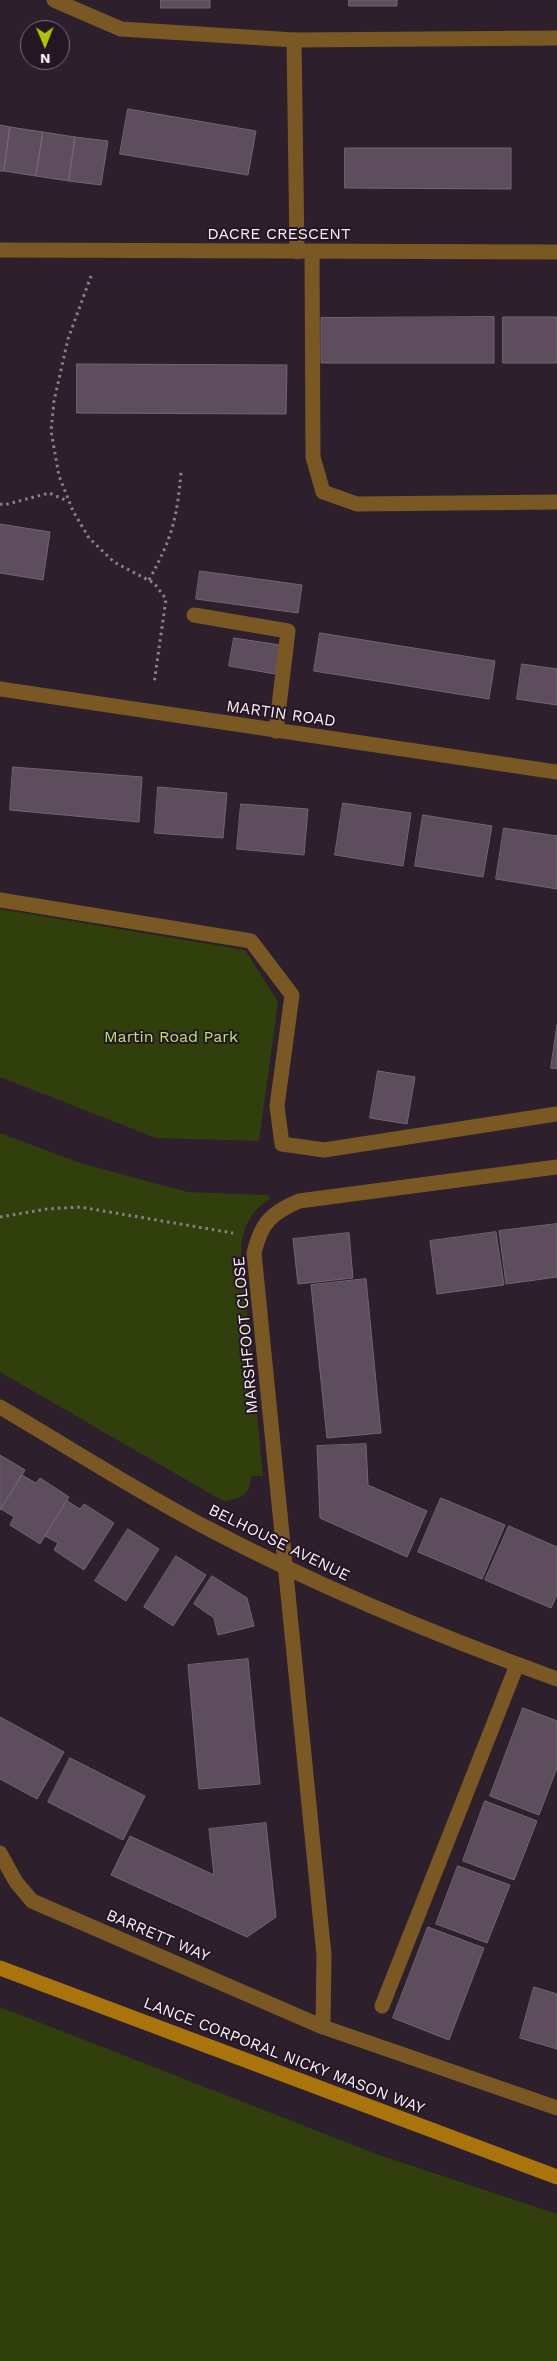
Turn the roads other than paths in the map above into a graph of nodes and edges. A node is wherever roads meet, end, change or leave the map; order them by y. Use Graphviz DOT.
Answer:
graph roads {
  1 [pos="54,0"];
  2 [pos="557,38"];
  3 [pos="294,40"];
  4 [pos="0,250"];
  5 [pos="304,252"];
  6 [pos="557,252"];
  7 [pos="557,502"];
  8 [pos="194,615"];
  9 [pos="0,690"];
  10 [pos="276,731"];
  11 [pos="557,772"];
  12 [pos="0,900"];
  13 [pos="557,1114"];
  14 [pos="557,1167"];
  15 [pos="0,1407"];
  16 [pos="286,1567"];
  17 [pos="517,1665"];
  18 [pos="557,1679"];
  19 [pos="0,1853"];
  20 [pos="0,1968"];
  21 [pos="382,2006"];
  22 [pos="323,2027"];
  23 [pos="557,2108"];
  24 [pos="557,2176"];
  1 -- 3 [label="street"];
  2 -- 3 [label="street"];
  3 -- 5 [label="street"];
  4 -- 5 [label="street, DACRE CRESCENT"];
  5 -- 6 [label="street, DACRE CRESCENT"];
  5 -- 7 [label="street"];
  8 -- 10 [label="street"];
  9 -- 10 [label="street, MARTIN ROAD"];
  10 -- 11 [label="street, MARTIN ROAD"];
  12 -- 13 [label="street"];
  14 -- 16 [label="street, MARSHFOOT CLOSE"];
  15 -- 16 [label="street, BELHOUSE AVENUE"];
  16 -- 17 [label="street, BELHOUSE AVENUE"];
  16 -- 22 [label="street, MARSHFOOT CLOSE"];
  17 -- 18 [label="street, BELHOUSE AVENUE"];
  17 -- 21 [label="street"];
  19 -- 22 [label="street, BARRETT WAY"];
  20 -- 24 [label="main road, LANCE CORPORAL NICKY MASON WAY"];
  22 -- 23 [label="street, BARRETT WAY"];
}
